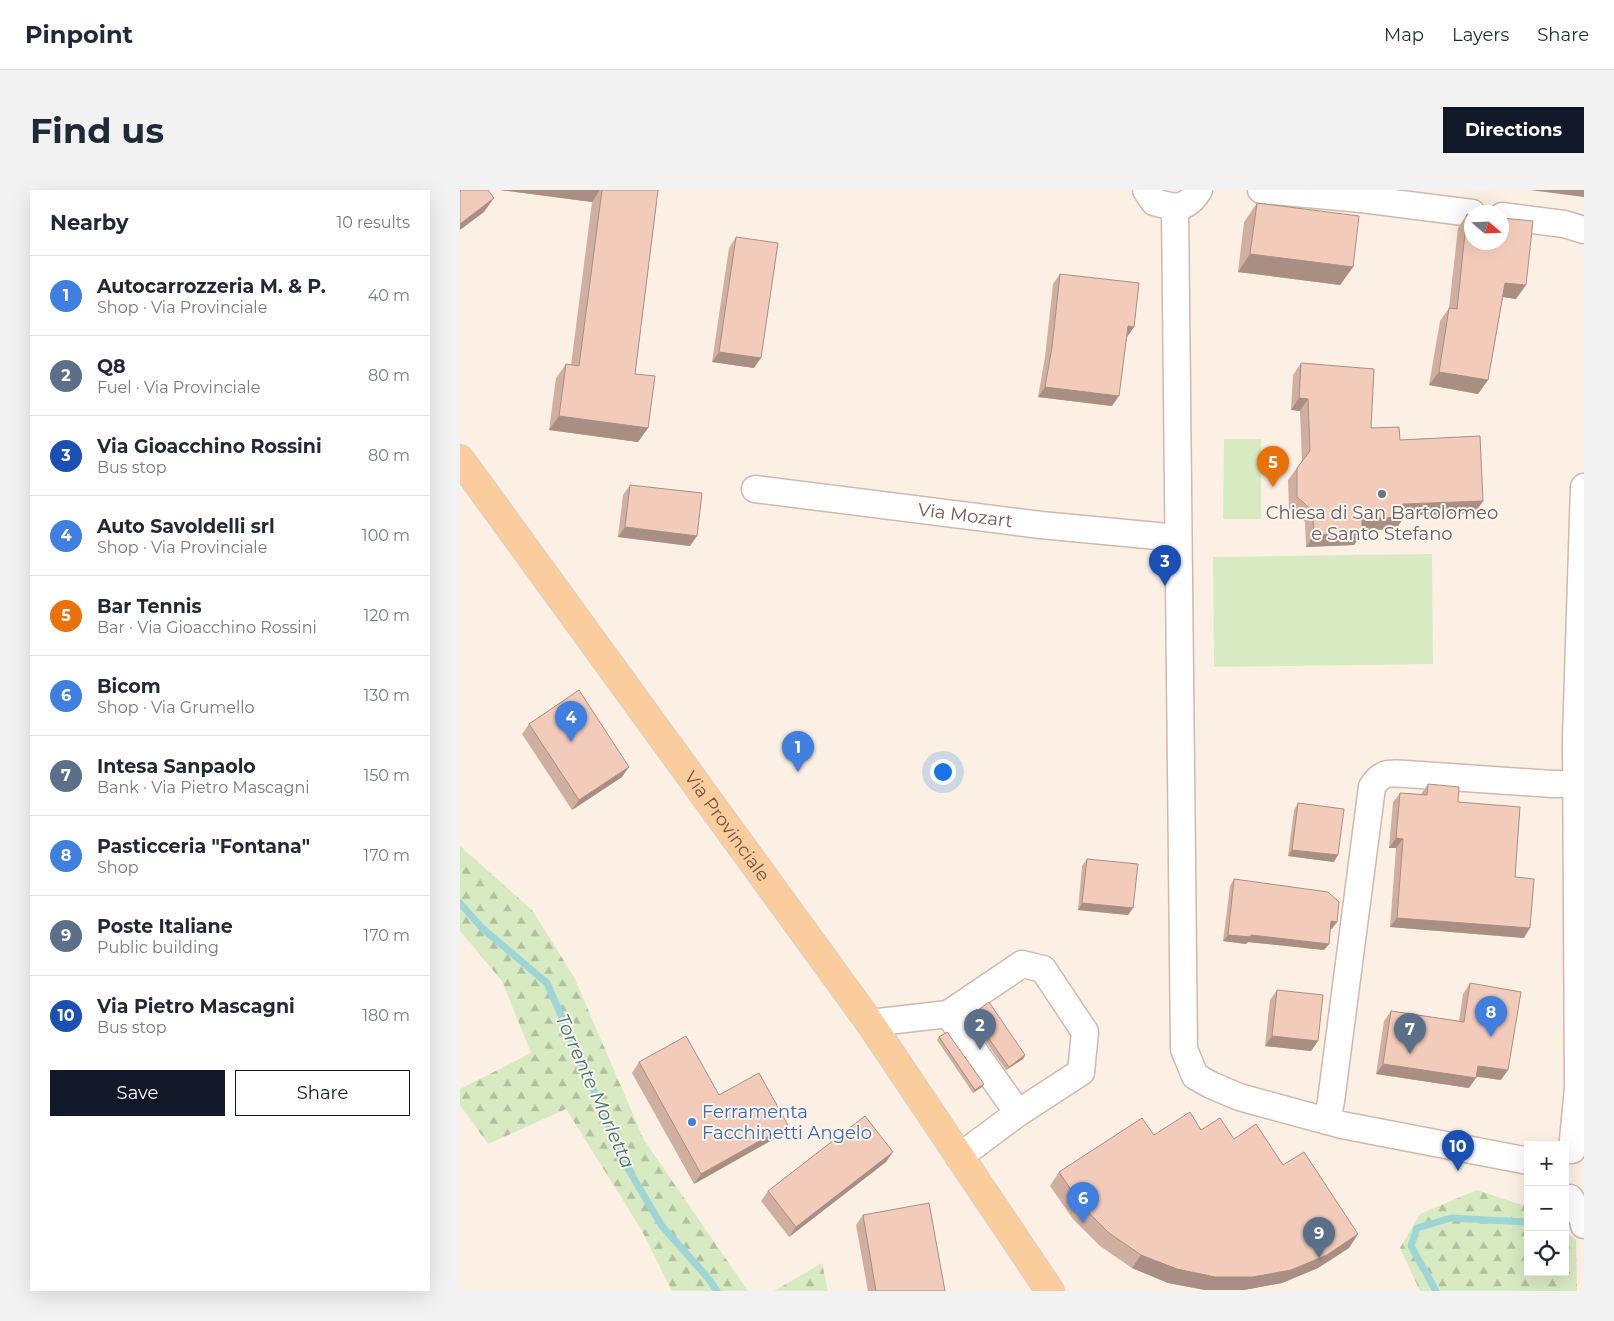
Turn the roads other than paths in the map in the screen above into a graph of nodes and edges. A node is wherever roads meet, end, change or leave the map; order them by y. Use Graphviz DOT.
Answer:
graph roads {
  1 [pos="1146,190"];
  2 [pos="1199,190"];
  3 [pos="1262,190"];
  4 [pos="1363,195"];
  5 [pos="1175,208"];
  6 [pos="1464,212"];
  7 [pos="1509,217"];
  8 [pos="1584,230"];
  9 [pos="460,459"];
  10 [pos="1584,487"];
  11 [pos="755,489"];
  12 [pos="1178,538"];
  13 [pos="1576,784"];
  14 [pos="1580,829"];
  15 [pos="948,1014"];
  16 [pos="870,1023"];
  17 [pos="1018,1113"];
  18 [pos="1327,1121"];
  19 [pos="959,1157"];
  20 [pos="1524,1159"];
  21 [pos="1576,1177"];
  22 [pos="1584,1225"];
  23 [pos="1050,1291"];
  1 -- 5 [label="street"];
  2 -- 5 [label="street"];
  3 -- 4 [label="street"];
  4 -- 6 [label="street"];
  5 -- 12 [label="street"];
  7 -- 8 [label="street"];
  9 -- 16 [label="main road, Via Provinciale"];
  10 -- 13 [label="street"];
  11 -- 12 [label="street, Via Mozart"];
  12 -- 18 [label="street"];
  13 -- 14 [label="street"];
  13 -- 18 [label="street"];
  14 -- 21 [label="street"];
  15 -- 16 [label="street"];
  15 -- 17 [label="street"];
  15 -- 17 [label="street"];
  16 -- 19 [label="main road, Via Provinciale"];
  17 -- 19 [label="street"];
  18 -- 20 [label="street"];
  19 -- 23 [label="main road, Via Provinciale"];
  21 -- 22 [label="street"];
}
